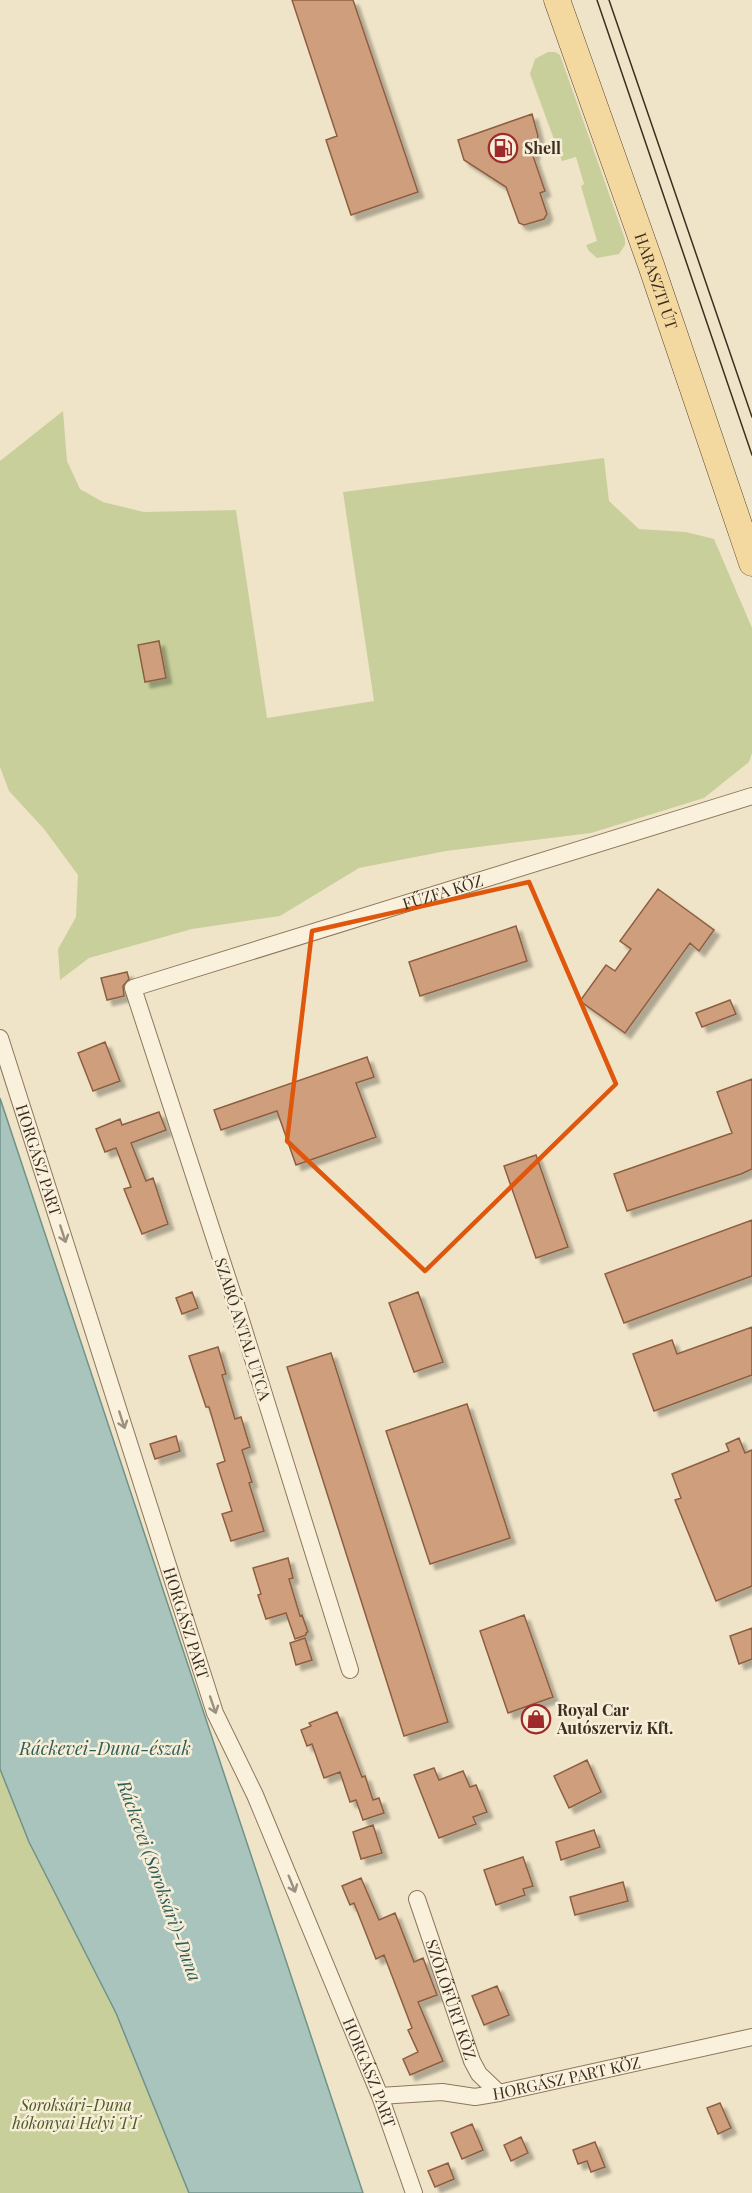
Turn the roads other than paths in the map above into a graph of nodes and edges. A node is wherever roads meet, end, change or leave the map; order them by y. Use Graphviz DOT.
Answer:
graph roads {
  1 [pos="557,0"];
  2 [pos="752,563"];
  3 [pos="752,796"];
  4 [pos="133,988"];
  5 [pos="0,1038"];
  6 [pos="350,1670"];
  7 [pos="417,1899"];
  8 [pos="752,2037"];
  9 [pos="499,2093"];
  10 [pos="380,2096"];
  11 [pos="414,2193"];
  1 -- 2 [label="main road, HARASZTI ÚT"];
  3 -- 4 [label="street, FŰZFA KÖZ"];
  4 -- 6 [label="street, SZABÓ ANTAL UTCA"];
  5 -- 10 [label="street, HORGÁSZ PART, one-way"];
  7 -- 9 [label="street, SZŐLŐFÜRT KÖZ"];
  8 -- 9 [label="street, HORGÁSZ PART KÖZ"];
  9 -- 10 [label="street, HORGÁSZ PART KÖZ"];
  10 -- 11 [label="street, HORGÁSZ PART"];
}
